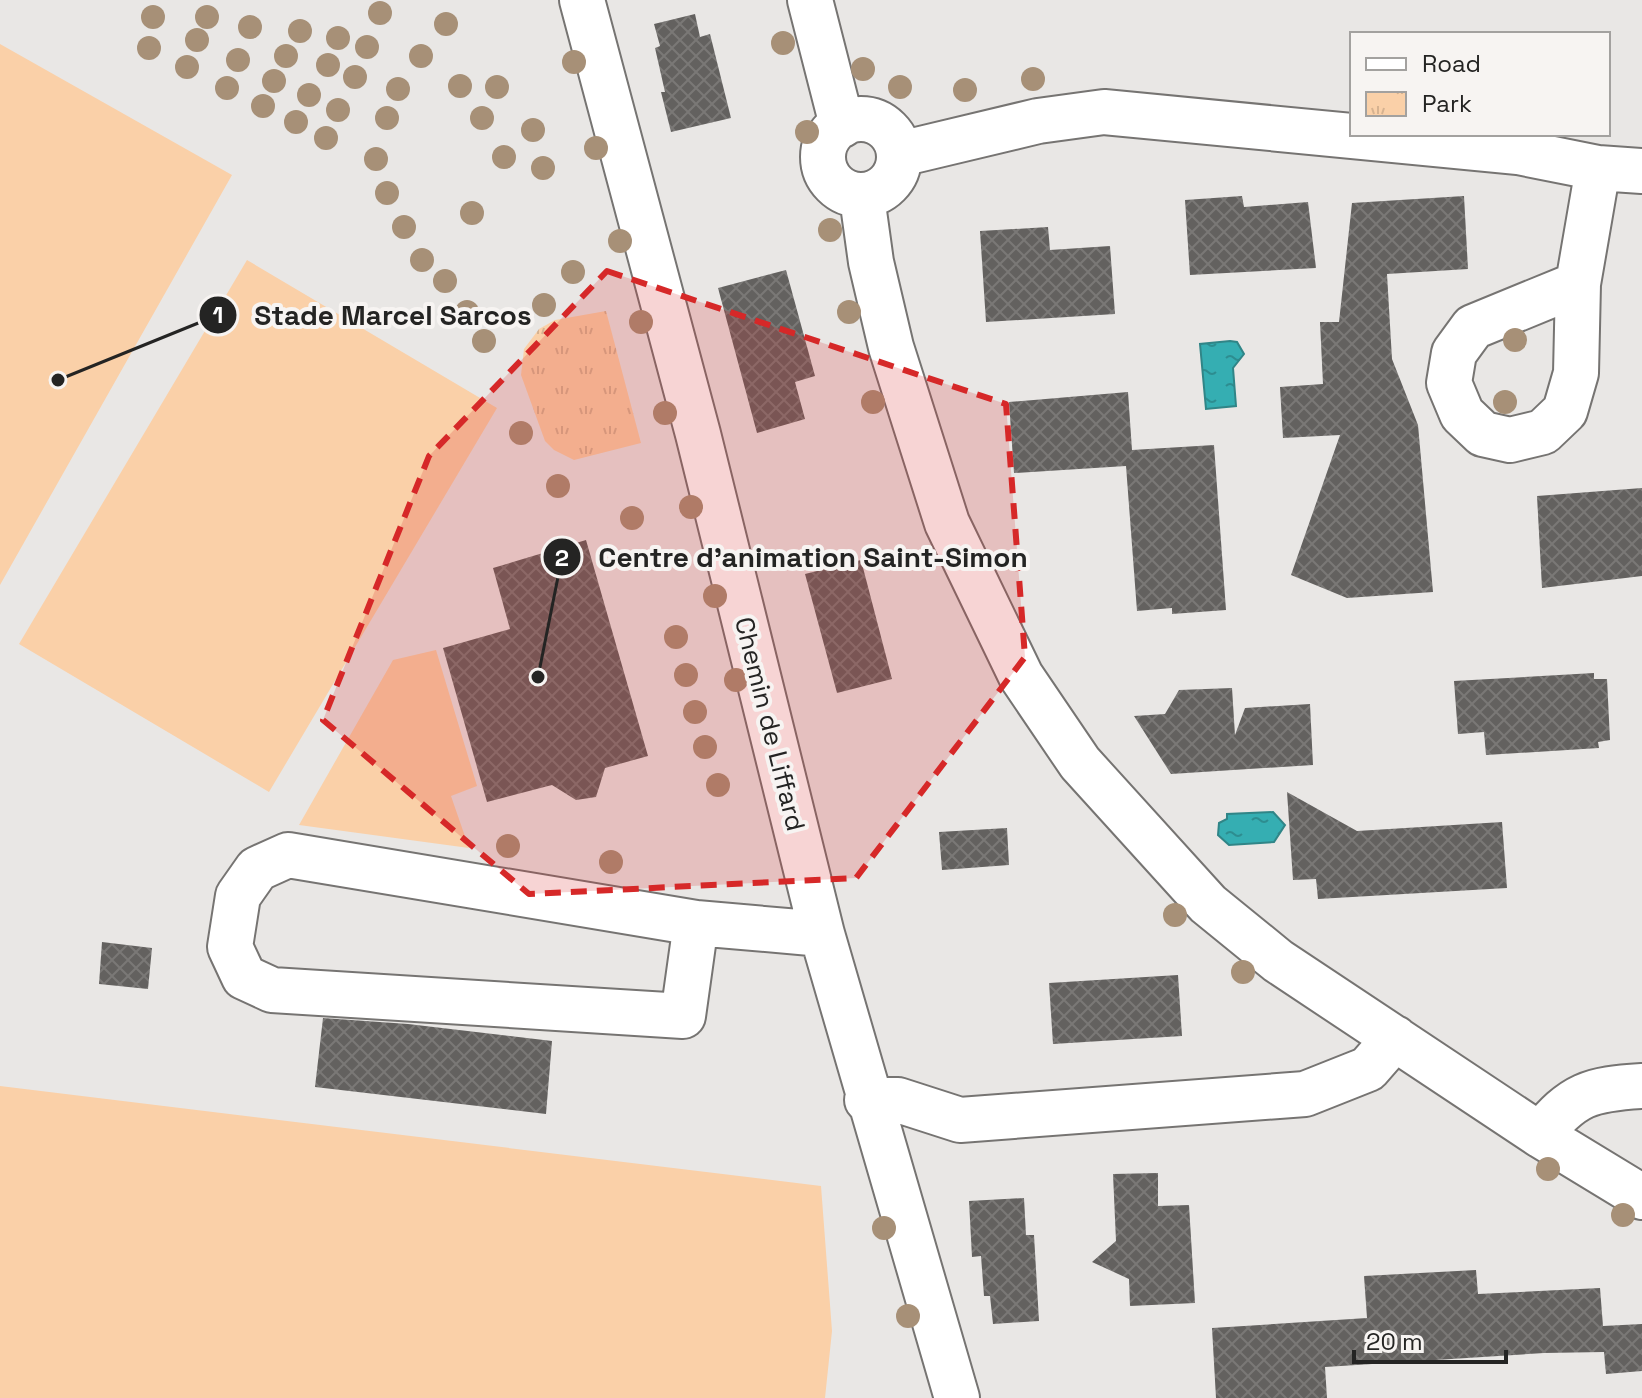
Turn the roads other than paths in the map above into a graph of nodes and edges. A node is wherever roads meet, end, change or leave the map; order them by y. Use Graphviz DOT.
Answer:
graph roads {
  1 [pos="582,0"];
  2 [pos="810,0"];
  3 [pos="842,125"];
  4 [pos="1350,136"];
  5 [pos="1352,136"];
  6 [pos="900,154"];
  7 [pos="1598,168"];
  8 [pos="1642,171"];
  9 [pos="862,197"];
  10 [pos="1578,284"];
  11 [pos="696,923"];
  12 [pos="822,934"];
  13 [pos="1395,1038"];
  14 [pos="1642,1086"];
  15 [pos="867,1100"];
  16 [pos="1540,1135"];
  17 [pos="1642,1197"];
  18 [pos="957,1398"];
  1 -- 12 [label="street, Chemin de Liffard"];
  2 -- 3 [label="street"];
  3 -- 6 [label="street"];
  3 -- 9 [label="street"];
  4 -- 6 [label="street"];
  5 -- 7 [label="street"];
  6 -- 9 [label="street"];
  7 -- 8 [label="street"];
  7 -- 10 [label="street"];
  9 -- 13 [label="street"];
  11 -- 11 [label="street"];
  11 -- 12 [label="street"];
  12 -- 15 [label="street, Chemin de Liffard"];
  13 -- 15 [label="street"];
  13 -- 16 [label="street"];
  14 -- 16 [label="street"];
  15 -- 18 [label="street, Chemin de Liffard"];
  16 -- 17 [label="street"];
}
